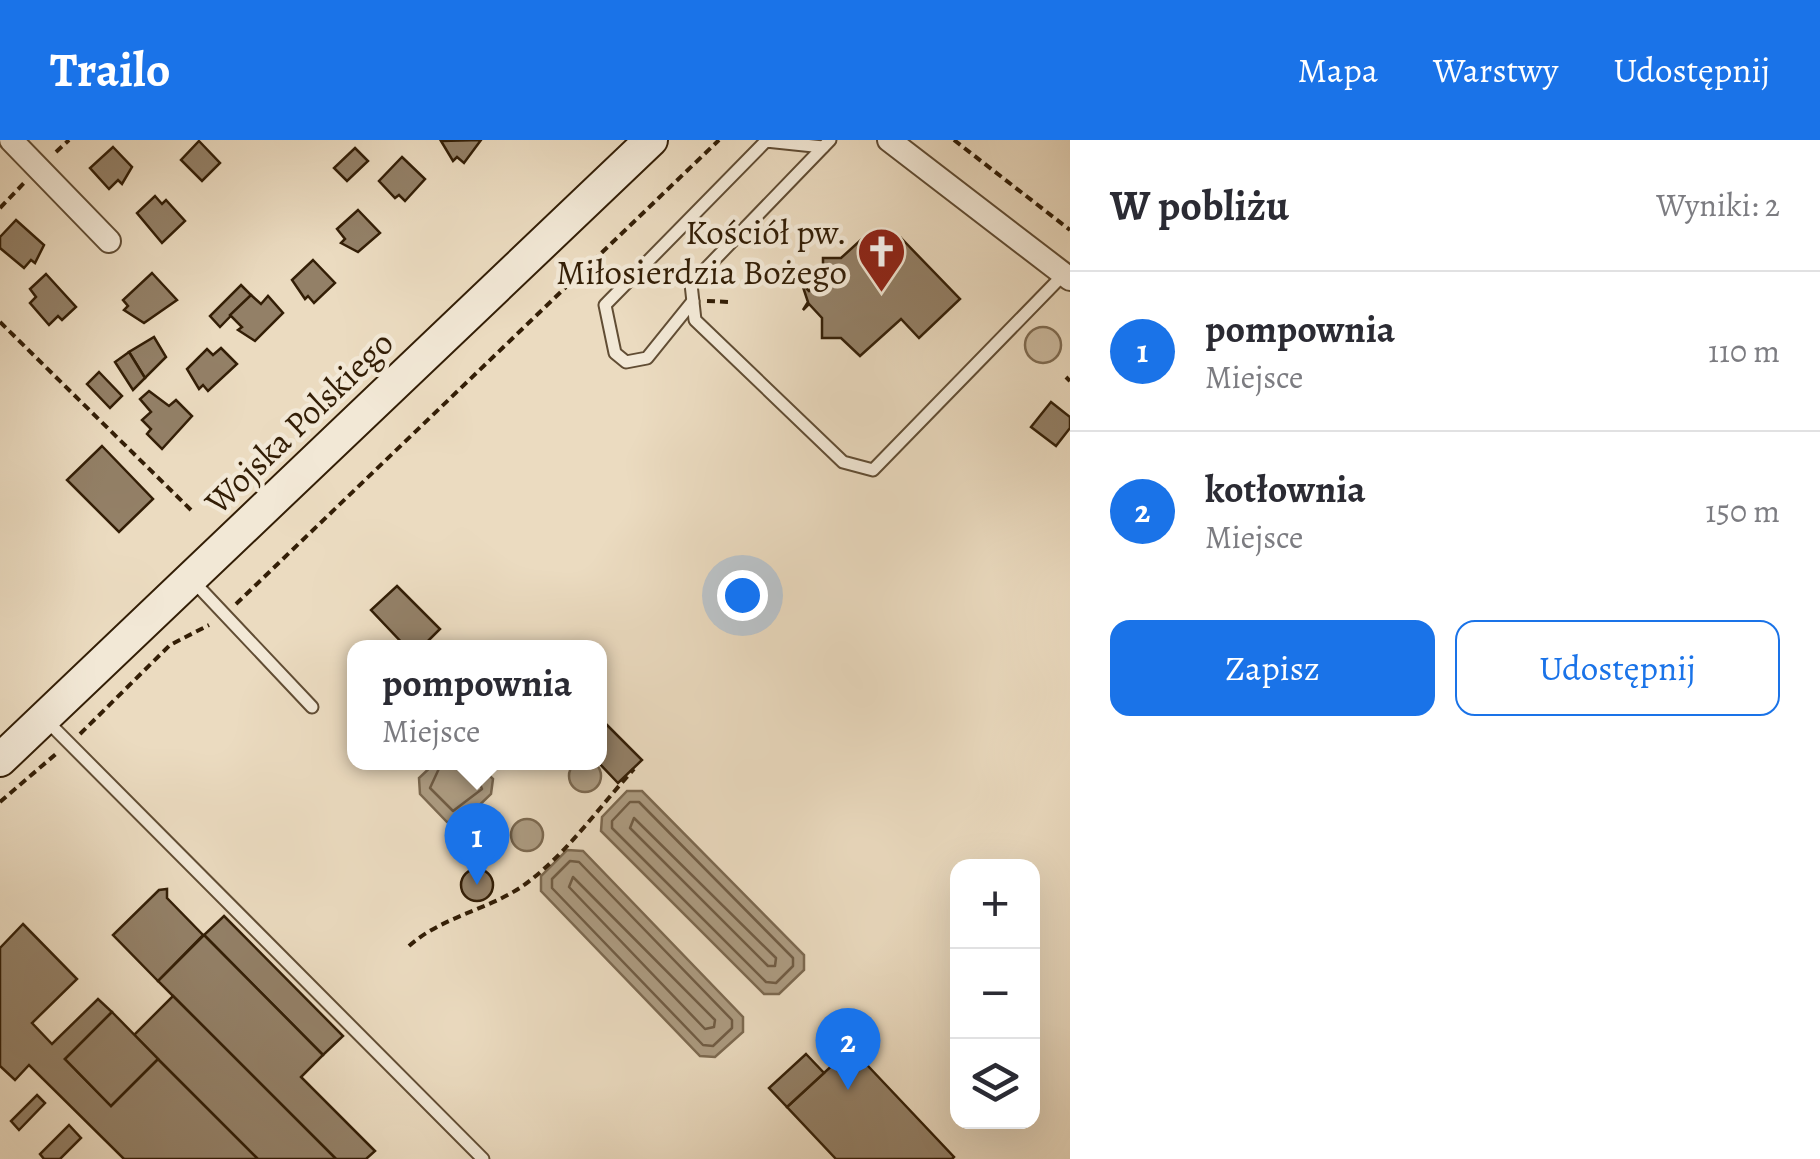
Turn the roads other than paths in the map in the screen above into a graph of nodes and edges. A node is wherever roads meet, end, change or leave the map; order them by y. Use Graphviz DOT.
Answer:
graph roads {
  1 [pos="11,140"];
  2 [pos="651,140"];
  3 [pos="889,140"];
  4 [pos="826,144"];
  5 [pos="110,241"];
  6 [pos="1067,276"];
  7 [pos="692,301"];
  8 [pos="192,579"];
  9 [pos="312,707"];
  10 [pos="44,718"];
  11 [pos="0,760"];
  12 [pos="483,1159"];
  1 -- 5 [label="street"];
  2 -- 8 [label="main road, Wojska Polskiego"];
  3 -- 6 [label="street"];
  4 -- 7 [label="lane"];
  4 -- 7 [label="lane"];
  6 -- 7 [label="lane"];
  8 -- 9 [label="lane"];
  8 -- 10 [label="main road, Wojska Polskiego"];
  10 -- 11 [label="main road, Wojska Polskiego"];
  10 -- 12 [label="lane"];
}
